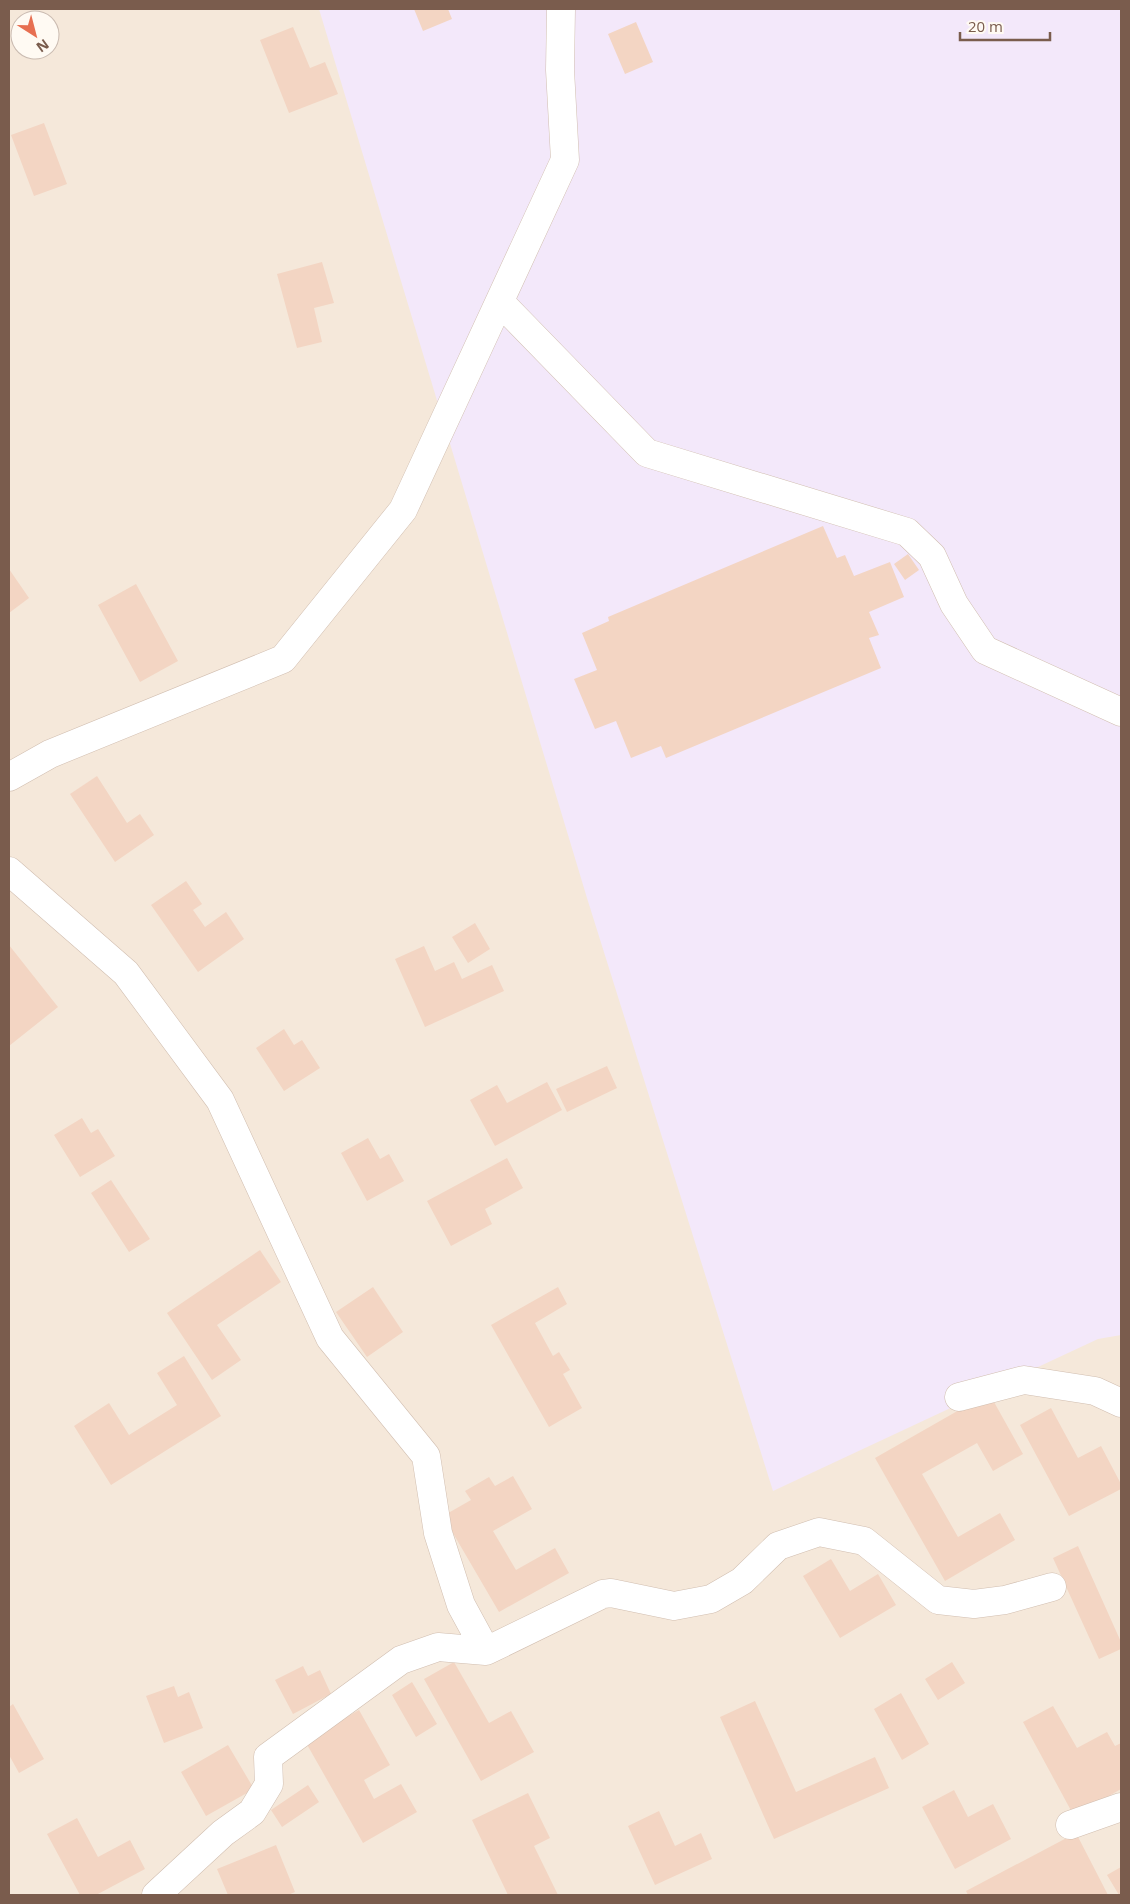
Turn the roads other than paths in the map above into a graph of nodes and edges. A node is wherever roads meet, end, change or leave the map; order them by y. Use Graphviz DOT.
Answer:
graph roads {
  1 [pos="561,9"];
  2 [pos="500,302"];
  3 [pos="1121,712"];
  4 [pos="9,778"];
  5 [pos="9,871"];
  6 [pos="958,1397"];
  7 [pos="1121,1403"];
  8 [pos="1052,1587"];
  9 [pos="486,1651"];
  10 [pos="1121,1807"];
  11 [pos="1070,1826"];
  12 [pos="156,1895"];
  1 -- 2 [label="street"];
  2 -- 3 [label="street"];
  2 -- 4 [label="street"];
  5 -- 9 [label="street"];
  6 -- 7 [label="street"];
  8 -- 9 [label="street"];
  9 -- 12 [label="street"];
  10 -- 11 [label="street"];
}
